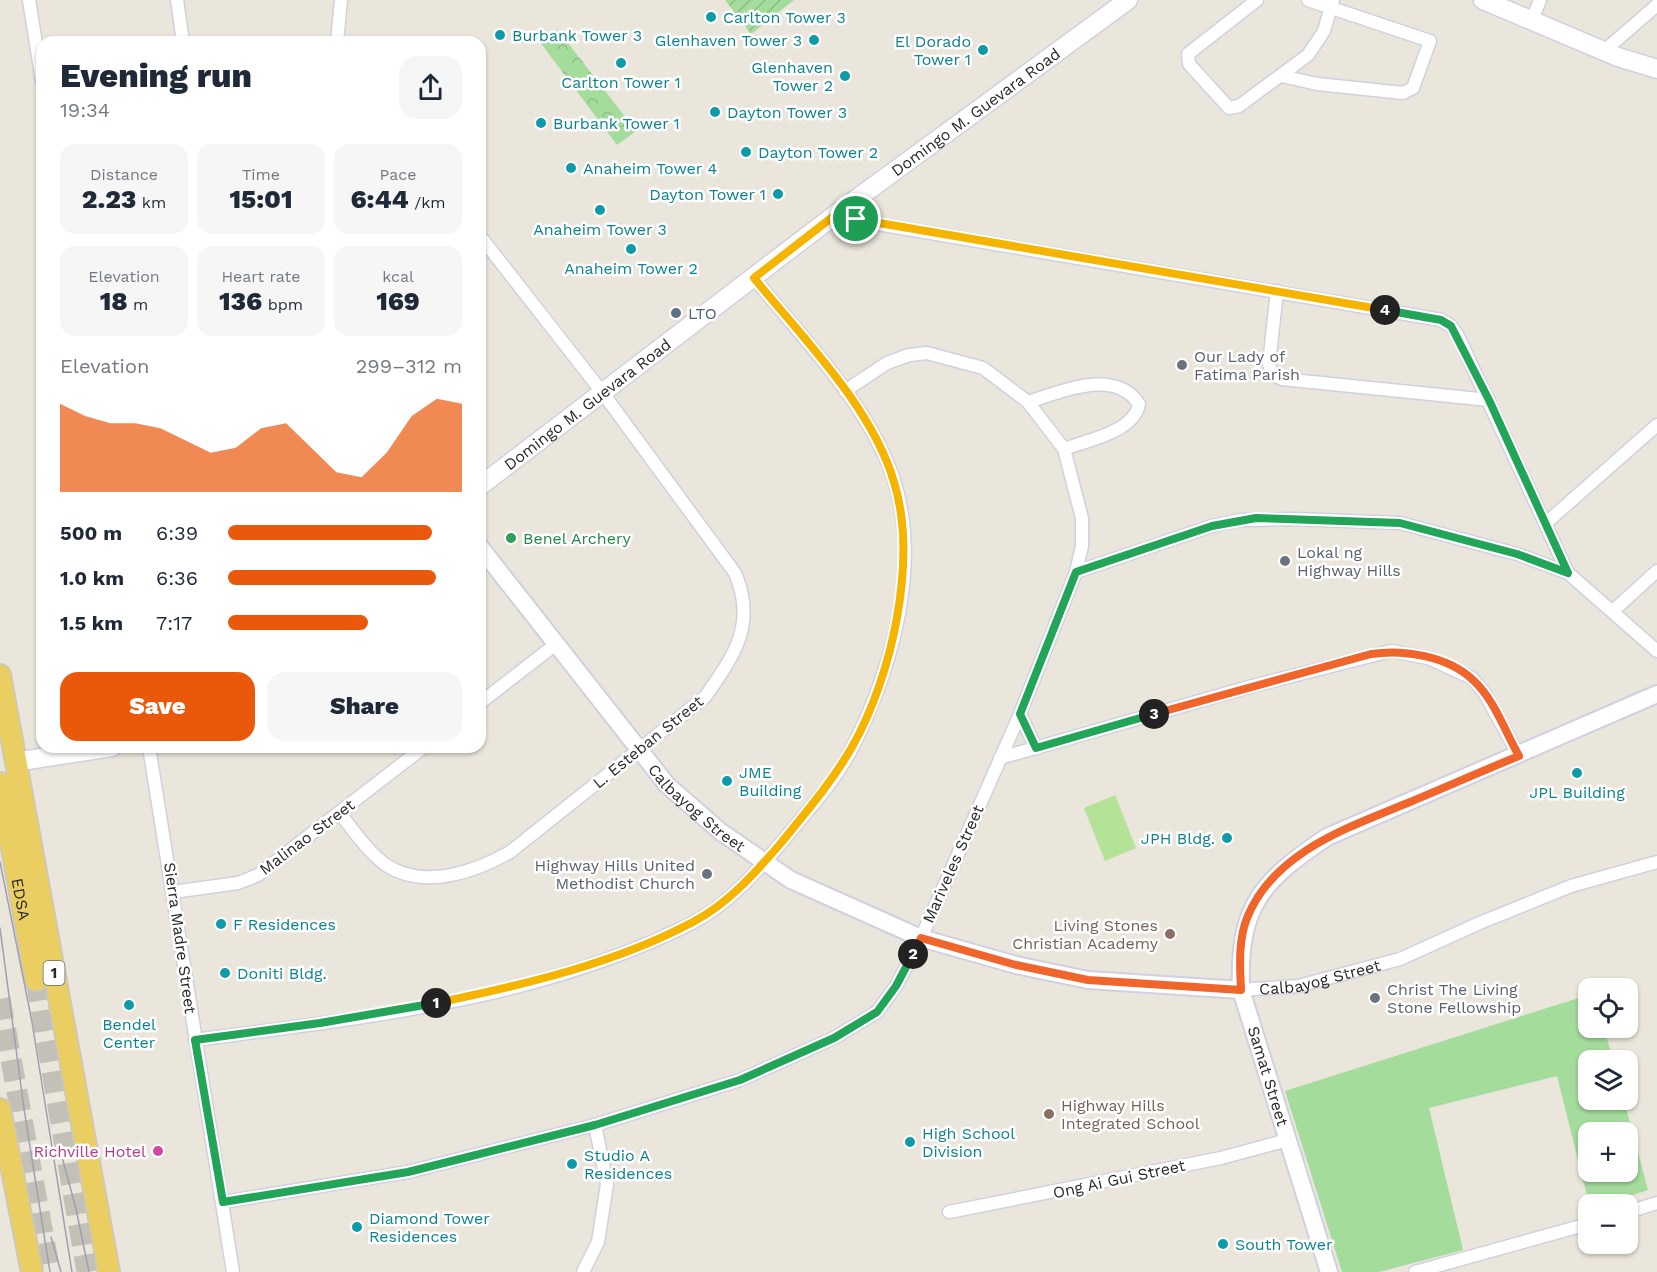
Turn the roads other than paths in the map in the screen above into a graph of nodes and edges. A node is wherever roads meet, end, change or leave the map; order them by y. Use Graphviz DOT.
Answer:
graph roads {
  1 [pos="29,0"];
  2 [pos="177,0"];
  3 [pos="341,0"];
  4 [pos="1128,0"];
  5 [pos="1257,0"];
  6 [pos="1308,0"];
  7 [pos="1483,0"];
  8 [pos="1540,0"];
  9 [pos="1332,4"];
  10 [pos="1657,5"];
  11 [pos="1532,20"];
  12 [pos="182,36"];
  13 [pos="338,36"];
  14 [pos="36,44"];
  15 [pos="1604,51"];
  16 [pos="1657,69"];
  17 [pos="1282,76"];
  18 [pos="844,208"];
  19 [pos="486,244"];
  20 [pos="754,278"];
  21 [pos="1277,291"];
  22 [pos="845,391"];
  23 [pos="602,392"];
  24 [pos="1489,400"];
  25 [pos="1028,402"];
  26 [pos="1657,425"];
  27 [pos="1064,449"];
  28 [pos="486,481"];
  29 [pos="1546,523"];
  30 [pos="486,555"];
  31 [pos="1657,571"];
  32 [pos="1076,572"];
  33 [pos="1568,573"];
  34 [pos="1613,611"];
  35 [pos="556,644"];
  36 [pos="1657,651"];
  37 [pos="0,675"];
  38 [pos="1657,694"];
  39 [pos="486,698"];
  40 [pos="1020,714"];
  41 [pos="1036,748"];
  42 [pos="640,751"];
  43 [pos="73,753"];
  44 [pos="150,753"];
  45 [pos="416,753"];
  46 [pos="1519,756"];
  47 [pos="1000,758"];
  48 [pos="15,762"];
  49 [pos="0,783"];
  50 [pos="340,813"];
  51 [pos="1657,862"];
  52 [pos="763,863"];
  53 [pos="173,892"];
  54 [pos="921,938"];
  55 [pos="36,980"];
  56 [pos="1241,990"];
  57 [pos="195,1040"];
  58 [pos="0,1108"];
  59 [pos="595,1125"];
  60 [pos="1288,1140"];
  61 [pos="223,1202"];
  62 [pos="1657,1203"];
  63 [pos="1638,1209"];
  64 [pos="949,1212"];
  65 [pos="1578,1227"];
  66 [pos="32,1272"];
  67 [pos="109,1272"];
  68 [pos="233,1272"];
  69 [pos="583,1272"];
  70 [pos="1329,1272"];
  71 [pos="1415,1272"];
  1 -- 14 [label="street"];
  2 -- 12 [label="street"];
  3 -- 13 [label="street"];
  4 -- 18 [label="main road, Domingo M. Guevara Road"];
  5 -- 17 [label="street"];
  6 -- 9 [label="street"];
  7 -- 11 [label="main road"];
  8 -- 11 [label="street"];
  9 -- 17 [label="street"];
  9 -- 17 [label="street"];
  10 -- 15 [label="street"];
  11 -- 15 [label="main road"];
  15 -- 16 [label="main road"];
  18 -- 20 [label="main road, Domingo M. Guevara Road"];
  18 -- 21 [label="street"];
  19 -- 23 [label="street, L. Esteban Street"];
  20 -- 22 [label="street"];
  20 -- 23 [label="main road, Domingo M. Guevara Road"];
  21 -- 24 [label="street"];
  21 -- 24 [label="street"];
  22 -- 25 [label="street, Mariveles Street"];
  22 -- 52 [label="street"];
  23 -- 28 [label="main road, Domingo M. Guevara Road"];
  23 -- 42 [label="street, L. Esteban Street"];
  24 -- 29 [label="street"];
  25 -- 27 [label="street, Mariveles Street"];
  25 -- 27 [label="street"];
  26 -- 29 [label="street"];
  27 -- 32 [label="street, Mariveles Street"];
  29 -- 33 [label="street"];
  30 -- 35 [label="street, Calbayog Street"];
  31 -- 34 [label="street"];
  32 -- 33 [label="street"];
  32 -- 40 [label="street, Mariveles Street"];
  33 -- 34 [label="street"];
  34 -- 36 [label="street"];
  35 -- 39 [label="street"];
  35 -- 42 [label="street, Calbayog Street"];
  37 -- 48 [label="highway, 1"];
  38 -- 46 [label="street, Samat Street"];
  40 -- 41 [label="street"];
  40 -- 47 [label="street, Mariveles Street"];
  41 -- 46 [label="street"];
  41 -- 47 [label="street"];
  42 -- 50 [label="street, L. Esteban Street"];
  42 -- 52 [label="street, Calbayog Street"];
  43 -- 48 [label="main road"];
  44 -- 53 [label="street, Sierra Madre Street"];
  45 -- 50 [label="street, Malinao Street"];
  46 -- 56 [label="street, Samat Street"];
  47 -- 54 [label="street, Mariveles Street"];
  48 -- 67 [label="highway, 1"];
  49 -- 55 [label="highway, EDSA / 1"];
  50 -- 53 [label="street, Malinao Street"];
  51 -- 56 [label="street, Calbayog Street"];
  52 -- 54 [label="street, Calbayog Street"];
  52 -- 57 [label="street"];
  53 -- 57 [label="street, Sierra Madre Street"];
  54 -- 56 [label="street, Calbayog Street"];
  54 -- 59 [label="street, Mariveles Street"];
  56 -- 60 [label="street, Samat Street"];
  57 -- 61 [label="street, Sierra Madre Street"];
  58 -- 66 [label="highway"];
  59 -- 61 [label="street, Mariveles Street"];
  59 -- 69 [label="street"];
  60 -- 64 [label="street, Ong Ai Gui Street"];
  60 -- 70 [label="street, Samat Street"];
  61 -- 68 [label="street, Sierra Madre Street"];
  62 -- 63 [label="street"];
  65 -- 71 [label="street"];
}
